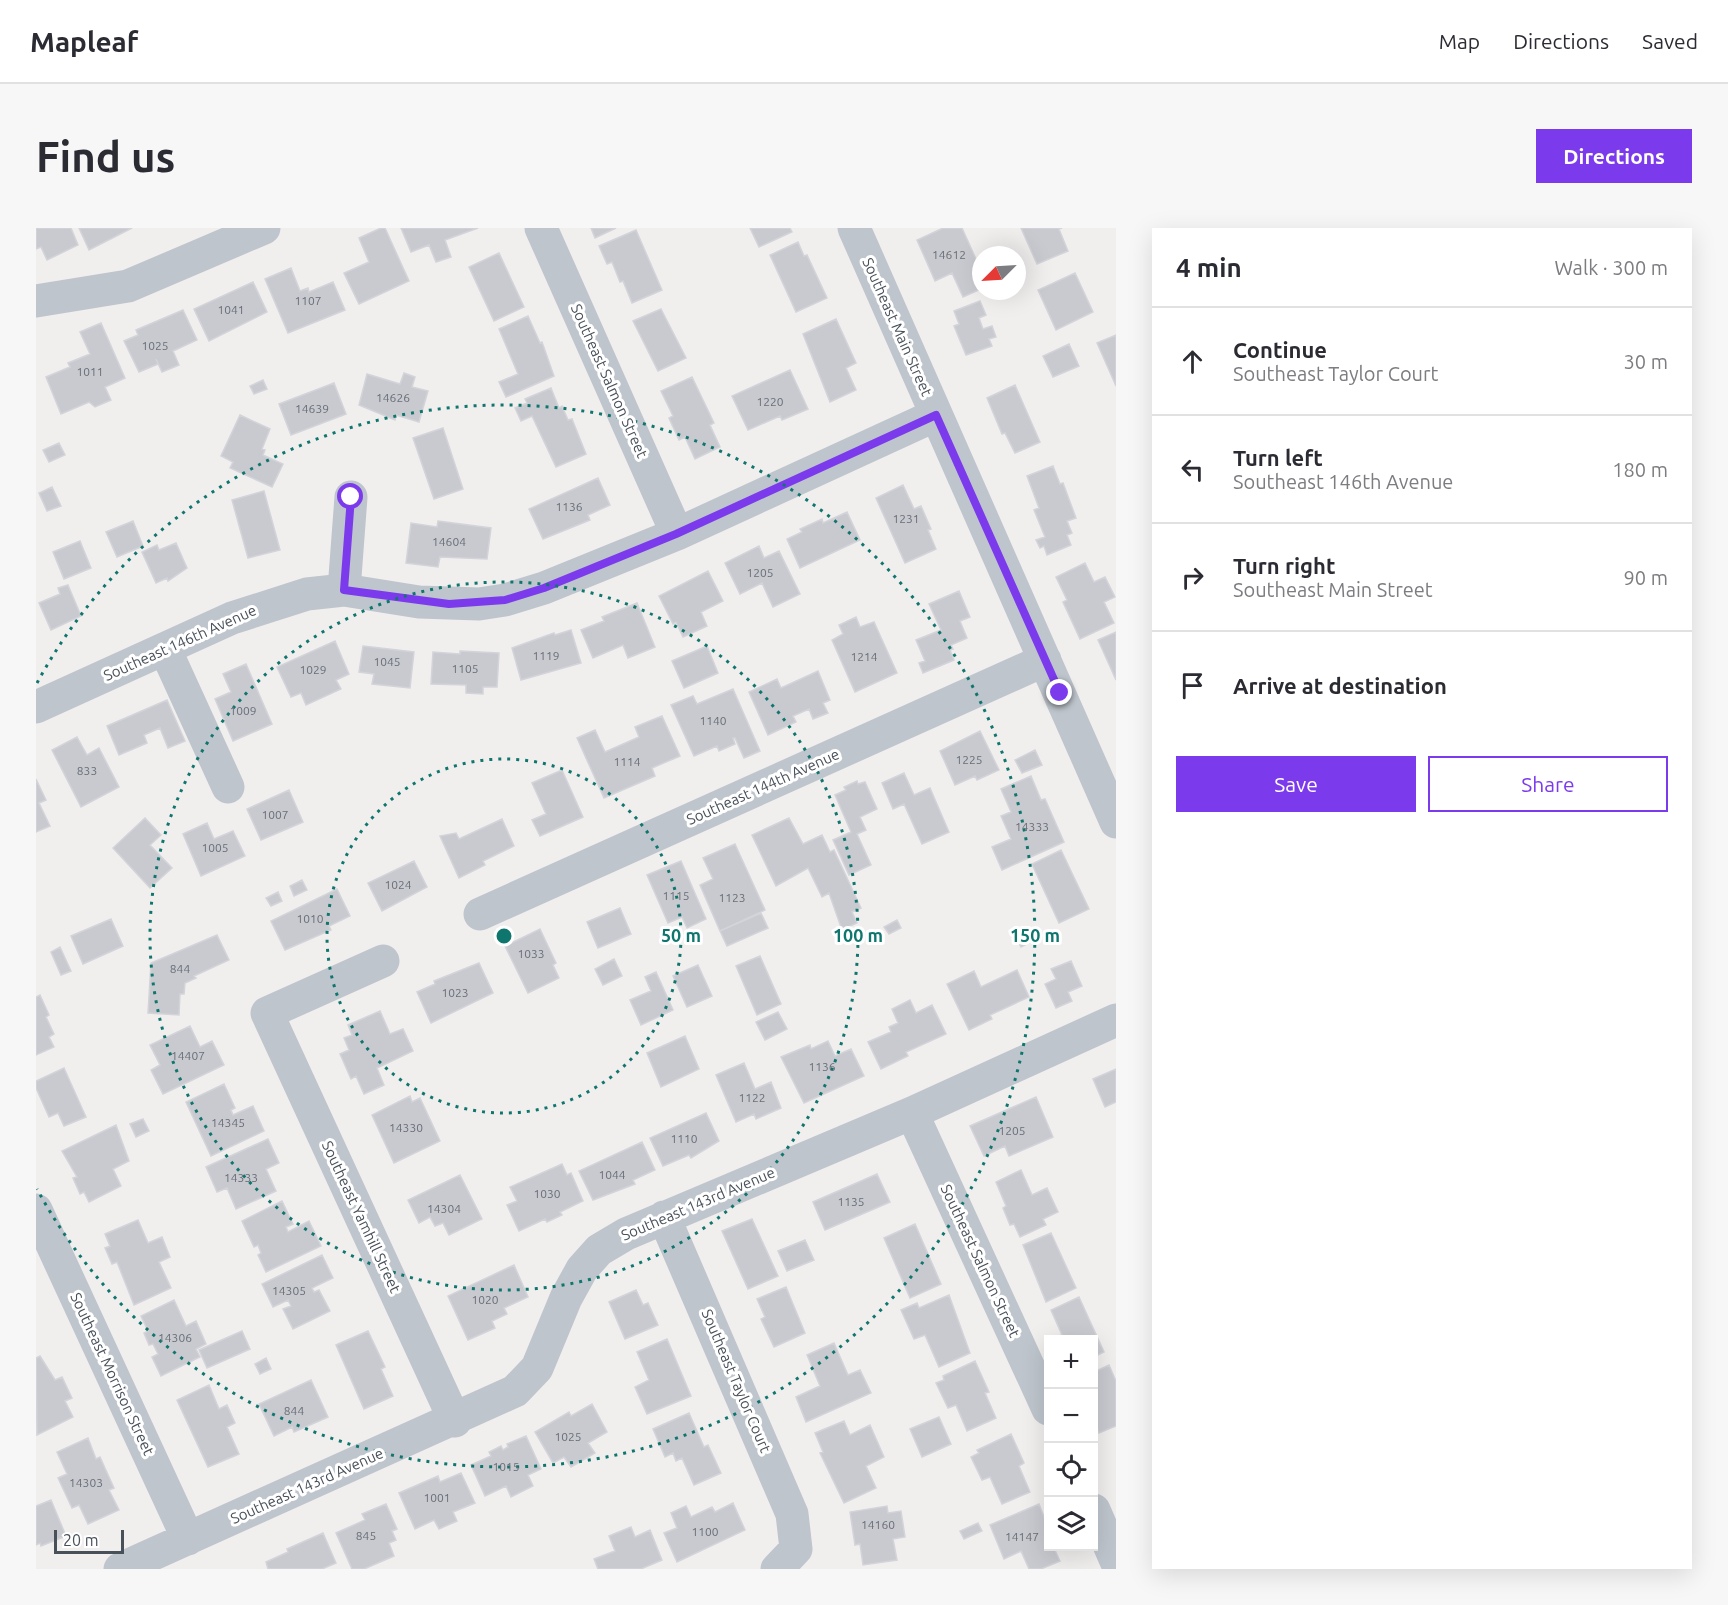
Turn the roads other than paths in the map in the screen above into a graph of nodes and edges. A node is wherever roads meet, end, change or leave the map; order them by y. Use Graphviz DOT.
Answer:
graph roads {
  1 [pos="264,228"];
  2 [pos="542,228"];
  3 [pos="854,228"];
  4 [pos="36,301"];
  5 [pos="936,415"];
  6 [pos="351,497"];
  7 [pos="676,534"];
  8 [pos="344,590"];
  9 [pos="165,649"];
  10 [pos="1045,660"];
  11 [pos="36,707"];
  12 [pos="228,787"];
  13 [pos="1116,822"];
  14 [pos="480,914"];
  15 [pos="383,960"];
  16 [pos="1116,1020"];
  17 [pos="912,1113"];
  18 [pos="36,1210"];
  19 [pos="664,1217"];
  20 [pos="1044,1400"];
  21 [pos="454,1420"];
  22 [pos="1098,1519"];
  23 [pos="188,1539"];
  24 [pos="786,1559"];
  25 [pos="1116,1561"];
  26 [pos="120,1569"];
  1 -- 4 [label="street"];
  2 -- 7 [label="street, Southeast Salmon Street"];
  3 -- 5 [label="street, Southeast Main Street"];
  5 -- 7 [label="street, Southeast 146th Avenue"];
  5 -- 10 [label="street, Southeast Main Street"];
  6 -- 8 [label="street"];
  7 -- 8 [label="street, Southeast 146th Avenue"];
  8 -- 9 [label="street, Southeast 146th Avenue"];
  9 -- 11 [label="street, Southeast 146th Avenue"];
  9 -- 12 [label="street"];
  10 -- 13 [label="street, Southeast Main Street"];
  10 -- 14 [label="street, Southeast 144th Avenue"];
  15 -- 21 [label="street, Southeast Yamhill Street"];
  16 -- 17 [label="street, Southeast 143rd Avenue"];
  17 -- 19 [label="street, Southeast 143rd Avenue"];
  17 -- 20 [label="street, Southeast Salmon Street"];
  18 -- 23 [label="street, Southeast Morrison Street"];
  19 -- 21 [label="street, Southeast 143rd Avenue"];
  19 -- 24 [label="street, Southeast Taylor Court"];
  21 -- 23 [label="street, Southeast 143rd Avenue"];
  22 -- 25 [label="street"];
  23 -- 26 [label="street, Southeast 143rd Avenue"];
}
